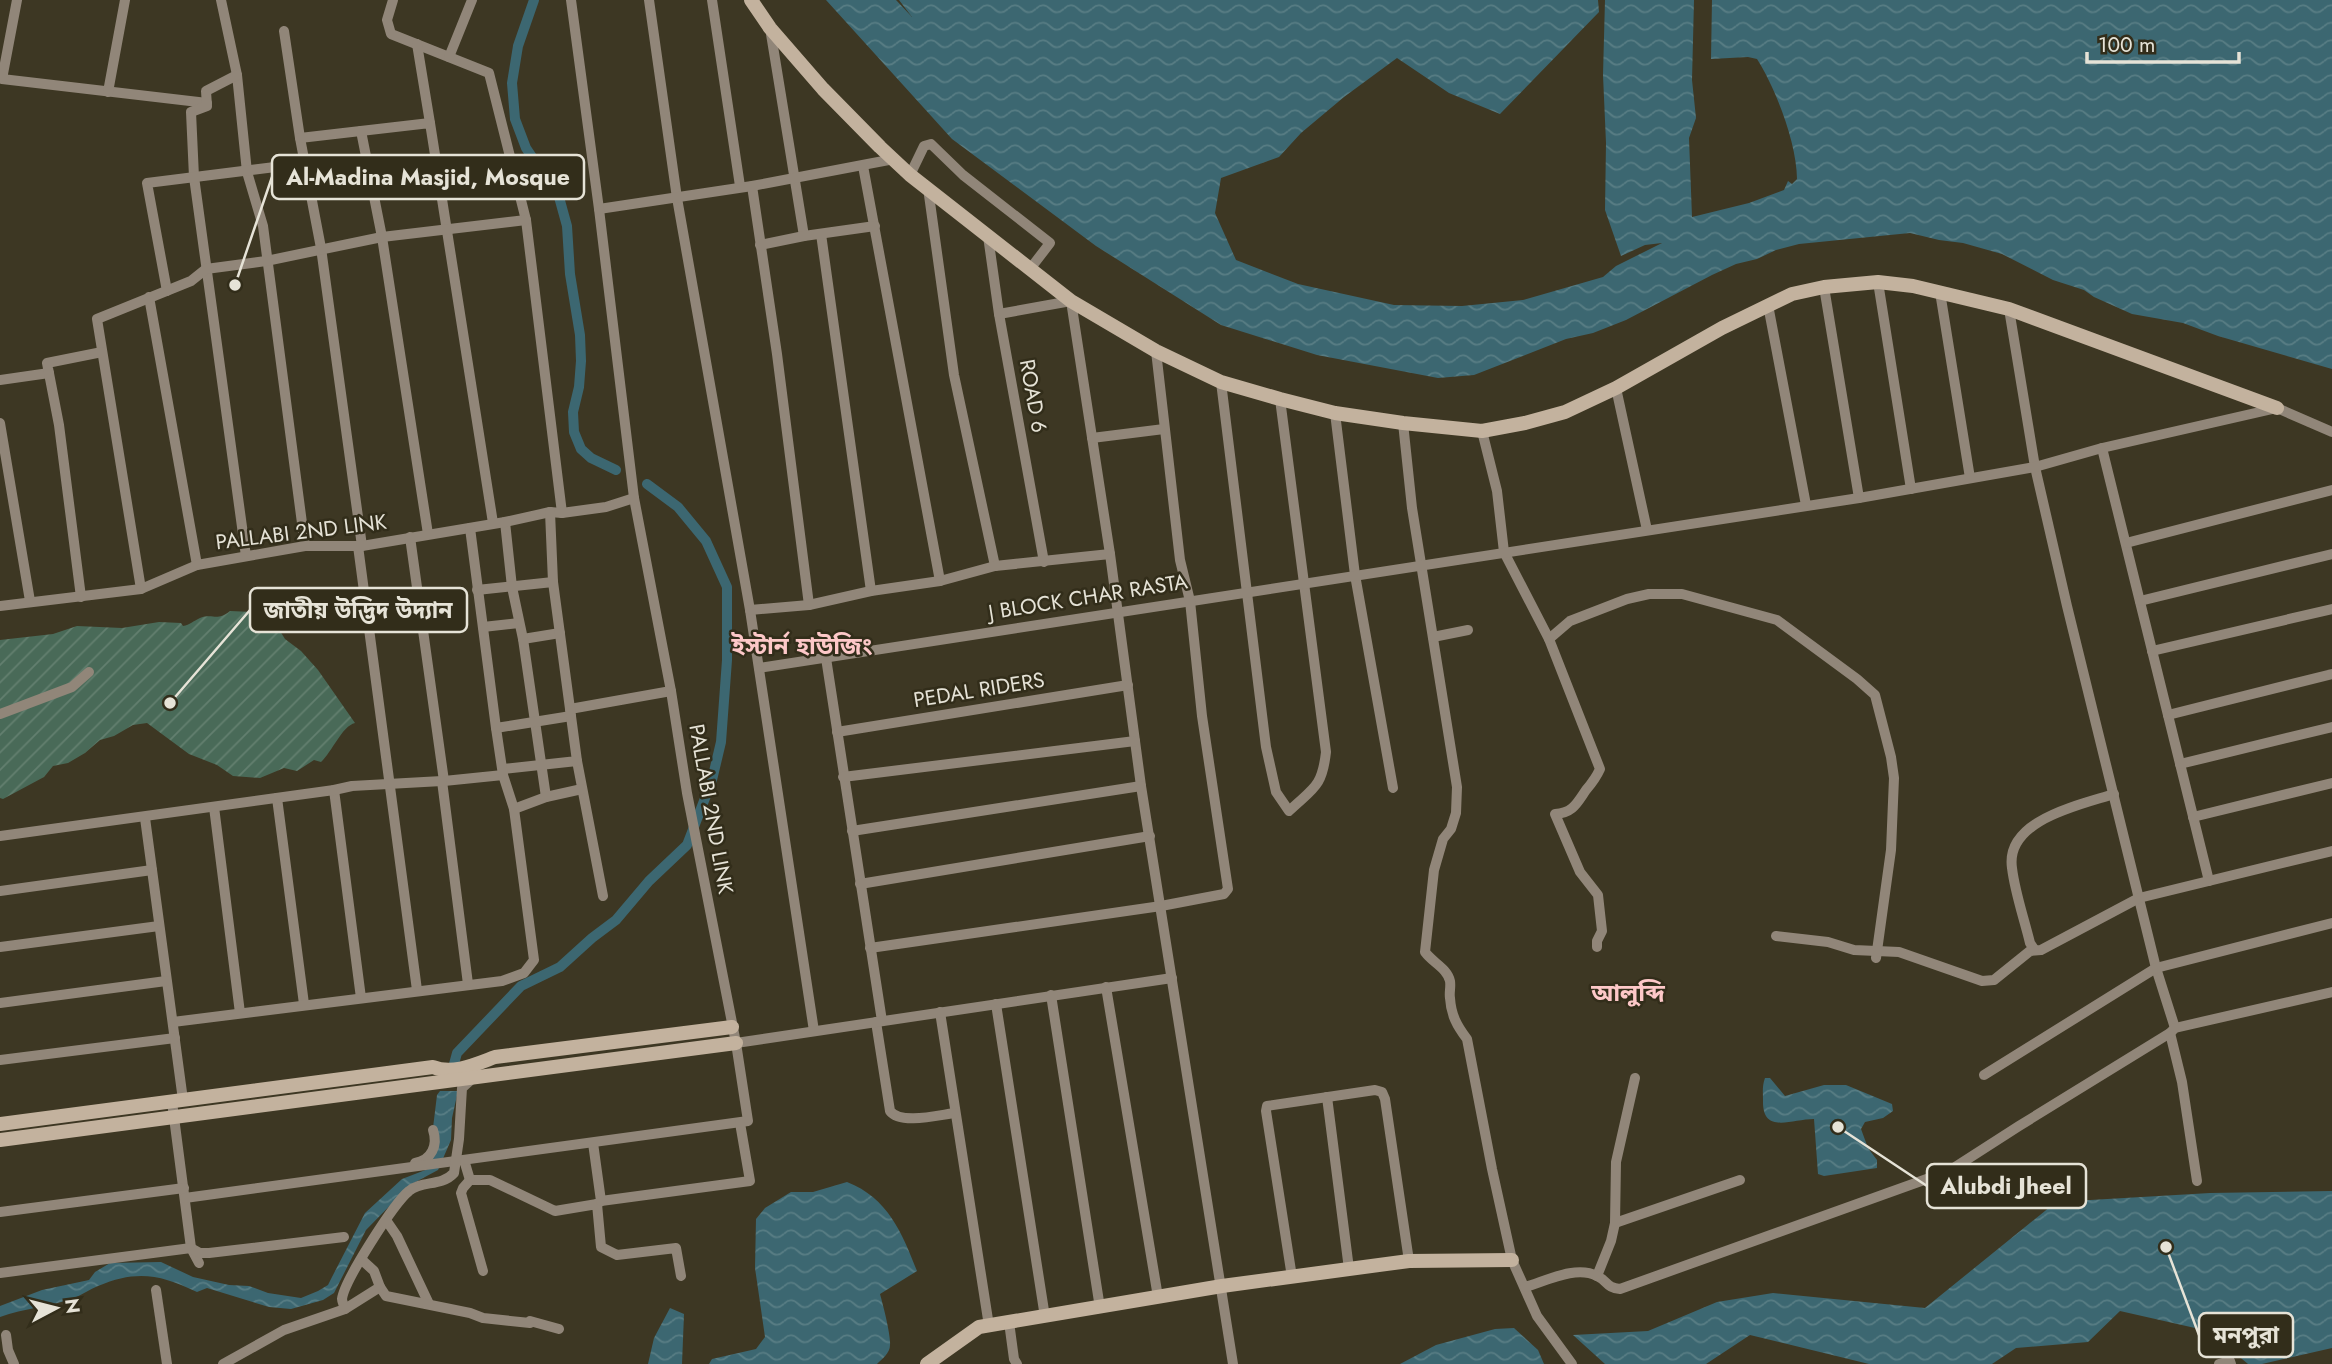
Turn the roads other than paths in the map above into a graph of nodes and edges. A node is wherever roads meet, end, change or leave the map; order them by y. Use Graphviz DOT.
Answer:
graph roads {
  1 [pos="17,0"];
  2 [pos="125,0"];
  3 [pos="221,0"];
  4 [pos="393,0"];
  5 [pos="472,0"];
  6 [pos="571,0"];
  7 [pos="649,0"];
  8 [pos="712,0"];
  9 [pos="751,0"];
  10 [pos="770,28"];
  11 [pos="284,32"];
  12 [pos="417,44"];
  13 [pos="449,57"];
  14 [pos="237,75"];
  15 [pos="108,92"];
  16 [pos="207,103"];
  17 [pos="430,123"];
  18 [pos="361,131"];
  19 [pos="300,138"];
  20 [pos="894,159"];
  21 [pos="307,163"];
  22 [pos="863,166"];
  23 [pos="247,172"];
  24 [pos="910,175"];
  25 [pos="194,177"];
  26 [pos="794,178"];
  27 [pos="740,186"];
  28 [pos="752,186"];
  29 [pos="928,188"];
  30 [pos="677,198"];
  31 [pos="599,209"];
  32 [pos="526,220"];
  33 [pos="875,226"];
  34 [pos="446,230"];
  35 [pos="821,234"];
  36 [pos="804,236"];
  37 [pos="988,236"];
  38 [pos="382,237"];
  39 [pos="760,245"];
  40 [pos="321,248"];
  41 [pos="266,261"];
  42 [pos="1030,269"];
  43 [pos="206,270"];
  44 [pos="1878,282"];
  45 [pos="1824,287"];
  46 [pos="167,290"];
  47 [pos="1940,292"];
  48 [pos="149,297"];
  49 [pos="1071,301"];
  50 [pos="1768,305"];
  51 [pos="2009,309"];
  52 [pos="999,314"];
  53 [pos="1156,351"];
  54 [pos="102,352"];
  55 [pos="49,373"];
  56 [pos="0,380"];
  57 [pos="1221,382"];
  58 [pos="1616,388"];
  59 [pos="1280,399"];
  60 [pos="2277,408"];
  61 [pos="1335,412"];
  62 [pos="0,423"];
  63 [pos="1403,423"];
  64 [pos="1164,429"];
  65 [pos="1482,431"];
  66 [pos="2332,432"];
  67 [pos="1091,438"];
  68 [pos="2102,447"];
  69 [pos="2035,467"];
  70 [pos="1970,478"];
  71 [pos="1910,489"];
  72 [pos="2332,490"];
  73 [pos="634,498"];
  74 [pos="1859,498"];
  75 [pos="1806,505"];
  76 [pos="550,512"];
  77 [pos="562,513"];
  78 [pos="499,523"];
  79 [pos="470,528"];
  80 [pos="1647,530"];
  81 [pos="428,534"];
  82 [pos="410,537"];
  83 [pos="2126,543"];
  84 [pos="305,546"];
  85 [pos="360,546"];
  86 [pos="1504,552"];
  87 [pos="1110,554"];
  88 [pos="2332,554"];
  89 [pos="246,556"];
  90 [pos="1044,562"];
  91 [pos="197,565"];
  92 [pos="1422,565"];
  93 [pos="995,566"];
  94 [pos="1355,575"];
  95 [pos="940,581"];
  96 [pos="553,582"];
  97 [pos="1303,583"];
  98 [pos="512,587"];
  99 [pos="141,589"];
  100 [pos="477,590"];
  101 [pos="871,591"];
  102 [pos="1245,592"];
  103 [pos="81,597"];
  104 [pos="30,601"];
  105 [pos="1190,601"];
  106 [pos="2140,601"];
  107 [pos="809,605"];
  108 [pos="0,606"];
  109 [pos="2332,610"];
  110 [pos="750,611"];
  111 [pos="1117,612"];
  112 [pos="519,623"];
  113 [pos="483,627"];
  114 [pos="1468,630"];
  115 [pos="560,633"];
  116 [pos="1433,637"];
  117 [pos="523,639"];
  118 [pos="1549,639"];
  119 [pos="2152,651"];
  120 [pos="826,658"];
  121 [pos="759,668"];
  122 [pos="89,672"];
  123 [pos="2332,674"];
  124 [pos="1128,685"];
  125 [pos="671,691"];
  126 [pos="571,712"];
  127 [pos="0,714"];
  128 [pos="2168,715"];
  129 [pos="534,722"];
  130 [pos="2332,727"];
  131 [pos="496,728"];
  132 [pos="837,732"];
  133 [pos="1135,741"];
  134 [pos="577,761"];
  135 [pos="541,764"];
  136 [pos="2180,764"];
  137 [pos="503,772"];
  138 [pos="843,777"];
  139 [pos="443,781"];
  140 [pos="390,783"];
  141 [pos="2332,783"];
  142 [pos="1141,786"];
  143 [pos="1393,788"];
  144 [pos="582,789"];
  145 [pos="334,790"];
  146 [pos="2114,794"];
  147 [pos="546,797"];
  148 [pos="277,798"];
  149 [pos="214,807"];
  150 [pos="514,809"];
  151 [pos="2193,817"];
  152 [pos="145,818"];
  153 [pos="852,831"];
  154 [pos="0,836"];
  155 [pos="1150,836"];
  156 [pos="2332,851"];
  157 [pos="152,870"];
  158 [pos="2208,881"];
  159 [pos="860,884"];
  160 [pos="0,891"];
  161 [pos="603,896"];
  162 [pos="2139,898"];
  163 [pos="1161,906"];
  164 [pos="2332,923"];
  165 [pos="159,926"];
  166 [pos="1776,936"];
  167 [pos="0,947"];
  168 [pos="1597,947"];
  169 [pos="870,948"];
  170 [pos="2034,950"];
  171 [pos="1877,955"];
  172 [pos="2156,968"];
  173 [pos="1172,978"];
  174 [pos="166,981"];
  175 [pos="468,984"];
  176 [pos="1106,987"];
  177 [pos="416,990"];
  178 [pos="2332,992"];
  179 [pos="1051,995"];
  180 [pos="361,998"];
  181 [pos="0,1003"];
  182 [pos="304,1004"];
  183 [pos="996,1004"];
  184 [pos="940,1012"];
  185 [pos="240,1013"];
  186 [pos="879,1021"];
  187 [pos="173,1022"];
  188 [pos="732,1027"];
  189 [pos="814,1031"];
  190 [pos="2173,1031"];
  191 [pos="175,1038"];
  192 [pos="736,1043"];
  193 [pos="0,1060"];
  194 [pos="472,1073"];
  195 [pos="1984,1075"];
  196 [pos="1635,1078"];
  197 [pos="1328,1097"];
  198 [pos="177,1106"];
  199 [pos="955,1113"];
  200 [pos="740,1122"];
  201 [pos="0,1124"];
  202 [pos="433,1130"];
  203 [pos="0,1139"];
  204 [pos="593,1143"];
  205 [pos="459,1161"];
  206 [pos="402,1170"];
  207 [pos="470,1180"];
  208 [pos="1740,1180"];
  209 [pos="2197,1181"];
  210 [pos="411,1189"];
  211 [pos="184,1193"];
  212 [pos="599,1203"];
  213 [pos="0,1212"];
  214 [pos="386,1220"];
  215 [pos="1615,1223"];
  216 [pos="344,1237"];
  217 [pos="191,1248"];
  218 [pos="362,1260"];
  219 [pos="1512,1260"];
  220 [pos="1409,1261"];
  221 [pos="199,1263"];
  222 [pos="1349,1269"];
  223 [pos="483,1271"];
  224 [pos="0,1273"];
  225 [pos="681,1276"];
  226 [pos="1597,1276"];
  227 [pos="1292,1278"];
  228 [pos="1222,1286"];
  229 [pos="380,1287"];
  230 [pos="1525,1287"];
  231 [pos="156,1290"];
  232 [pos="1158,1297"];
  233 [pos="429,1304"];
  234 [pos="1100,1308"];
  235 [pos="345,1309"];
  236 [pos="1045,1317"];
  237 [pos="1009,1322"];
  238 [pos="984,1327"];
  239 [pos="559,1329"];
  240 [pos="6,1335"];
  241 [pos="14,1364"];
  242 [pos="167,1364"];
  243 [pos="223,1364"];
  244 [pos="927,1364"];
  245 [pos="1017,1364"];
  246 [pos="1233,1364"];
  247 [pos="1572,1364"];
  248 [pos="2219,1364"];
  249 [pos="2231,1364"];
  1 -- 15 [label="street"];
  2 -- 15 [label="street"];
  3 -- 14 [label="street"];
  4 -- 12 [label="street"];
  5 -- 13 [label="street"];
  6 -- 31 [label="street, PALLABI 2ND LINK"];
  7 -- 30 [label="street"];
  8 -- 27 [label="street"];
  9 -- 10 [label="street"];
  10 -- 20 [label="street"];
  10 -- 26 [label="street"];
  11 -- 19 [label="street"];
  12 -- 13 [label="street"];
  12 -- 17 [label="street"];
  13 -- 32 [label="street"];
  14 -- 16 [label="street"];
  14 -- 23 [label="street"];
  15 -- 16 [label="street"];
  16 -- 25 [label="street"];
  17 -- 18 [label="street"];
  17 -- 34 [label="street"];
  18 -- 19 [label="street"];
  18 -- 38 [label="street"];
  19 -- 21 [label="street"];
  20 -- 22 [label="street"];
  20 -- 24 [label="street"];
  21 -- 23 [label="street"];
  21 -- 40 [label="street"];
  22 -- 26 [label="street"];
  22 -- 33 [label="street"];
  23 -- 25 [label="street"];
  23 -- 41 [label="street"];
  24 -- 29 [label="street"];
  24 -- 42 [label="street"];
  25 -- 43 [label="street"];
  25 -- 46 [label="street"];
  26 -- 28 [label="street"];
  26 -- 36 [label="street"];
  27 -- 28 [label="street"];
  27 -- 30 [label="street"];
  28 -- 39 [label="street"];
  29 -- 37 [label="street"];
  29 -- 93 [label="street"];
  30 -- 31 [label="street"];
  30 -- 110 [label="street"];
  31 -- 73 [label="street, PALLABI 2ND LINK"];
  32 -- 34 [label="street"];
  32 -- 77 [label="street"];
  33 -- 35 [label="street"];
  33 -- 95 [label="street"];
  34 -- 38 [label="street"];
  34 -- 78 [label="street"];
  35 -- 36 [label="street"];
  35 -- 101 [label="street"];
  36 -- 39 [label="street"];
  37 -- 42 [label="street"];
  37 -- 52 [label="street, ROAD 6"];
  38 -- 40 [label="street"];
  38 -- 81 [label="street"];
  39 -- 107 [label="street"];
  40 -- 41 [label="street"];
  40 -- 85 [label="street"];
  41 -- 43 [label="street"];
  41 -- 84 [label="street"];
  42 -- 49 [label="street"];
  43 -- 46 [label="street"];
  43 -- 89 [label="street"];
  44 -- 45 [label="street"];
  44 -- 47 [label="street"];
  44 -- 71 [label="street"];
  45 -- 50 [label="street"];
  45 -- 74 [label="street"];
  46 -- 48 [label="street"];
  47 -- 51 [label="street"];
  47 -- 70 [label="street"];
  48 -- 54 [label="street"];
  48 -- 91 [label="street, PALLABI 2ND LINK"];
  49 -- 52 [label="street"];
  49 -- 53 [label="street"];
  49 -- 67 [label="street"];
  50 -- 58 [label="street"];
  50 -- 75 [label="street"];
  51 -- 60 [label="street"];
  51 -- 69 [label="street"];
  52 -- 90 [label="street, ROAD 6"];
  53 -- 57 [label="street"];
  53 -- 64 [label="street"];
  54 -- 55 [label="street"];
  54 -- 99 [label="street"];
  55 -- 56 [label="street"];
  55 -- 103 [label="street"];
  57 -- 59 [label="street"];
  57 -- 102 [label="street"];
  58 -- 65 [label="street"];
  58 -- 80 [label="street"];
  59 -- 61 [label="street"];
  59 -- 97 [label="street"];
  60 -- 66 [label="street"];
  60 -- 68 [label="street, J BLOCK CHAR RASTA"];
  61 -- 63 [label="street"];
  61 -- 94 [label="street"];
  62 -- 104 [label="street"];
  63 -- 65 [label="street"];
  63 -- 92 [label="street"];
  64 -- 67 [label="street"];
  64 -- 105 [label="street"];
  65 -- 86 [label="street"];
  67 -- 87 [label="street"];
  68 -- 69 [label="street, J BLOCK CHAR RASTA"];
  68 -- 83 [label="street"];
  69 -- 70 [label="street, J BLOCK CHAR RASTA"];
  69 -- 146 [label="street"];
  70 -- 71 [label="street, J BLOCK CHAR RASTA"];
  71 -- 74 [label="street, J BLOCK CHAR RASTA"];
  72 -- 83 [label="street"];
  73 -- 77 [label="street, PALLABI 2ND LINK"];
  73 -- 125 [label="street, PALLABI 2ND LINK"];
  74 -- 75 [label="street, J BLOCK CHAR RASTA"];
  75 -- 80 [label="street, J BLOCK CHAR RASTA"];
  76 -- 77 [label="street, PALLABI 2ND LINK"];
  76 -- 78 [label="street, PALLABI 2ND LINK"];
  76 -- 96 [label="street"];
  78 -- 79 [label="street, PALLABI 2ND LINK"];
  78 -- 98 [label="street"];
  79 -- 81 [label="street, PALLABI 2ND LINK"];
  79 -- 100 [label="street"];
  80 -- 86 [label="street, J BLOCK CHAR RASTA"];
  81 -- 82 [label="street, PALLABI 2ND LINK"];
  82 -- 85 [label="street, PALLABI 2ND LINK"];
  82 -- 139 [label="street"];
  83 -- 106 [label="street"];
  84 -- 85 [label="street, PALLABI 2ND LINK"];
  84 -- 89 [label="street, PALLABI 2ND LINK"];
  85 -- 140 [label="street"];
  86 -- 92 [label="street, J BLOCK CHAR RASTA"];
  86 -- 118 [label="street"];
  87 -- 90 [label="street, J BLOCK CHAR RASTA"];
  87 -- 111 [label="street"];
  88 -- 106 [label="street"];
  89 -- 91 [label="street, PALLABI 2ND LINK"];
  90 -- 93 [label="street, J BLOCK CHAR RASTA"];
  91 -- 99 [label="street"];
  92 -- 94 [label="street, J BLOCK CHAR RASTA"];
  92 -- 116 [label="street"];
  93 -- 95 [label="street, J BLOCK CHAR RASTA"];
  94 -- 97 [label="street, J BLOCK CHAR RASTA"];
  94 -- 143 [label="street"];
  95 -- 101 [label="street, J BLOCK CHAR RASTA"];
  96 -- 98 [label="street"];
  96 -- 115 [label="street"];
  97 -- 102 [label="street, J BLOCK CHAR RASTA"];
  97 -- 102 [label="street"];
  98 -- 100 [label="street"];
  98 -- 112 [label="street"];
  99 -- 103 [label="street"];
  100 -- 113 [label="street"];
  101 -- 107 [label="street, J BLOCK CHAR RASTA"];
  102 -- 105 [label="street, J BLOCK CHAR RASTA"];
  103 -- 104 [label="street"];
  104 -- 108 [label="street"];
  105 -- 111 [label="street, J BLOCK CHAR RASTA"];
  105 -- 163 [label="street"];
  106 -- 119 [label="street"];
  107 -- 110 [label="street, J BLOCK CHAR RASTA"];
  109 -- 119 [label="street"];
  110 -- 121 [label="street"];
  111 -- 120 [label="street, J BLOCK CHAR RASTA"];
  111 -- 124 [label="street"];
  112 -- 113 [label="street"];
  112 -- 117 [label="street"];
  113 -- 131 [label="street"];
  114 -- 116 [label="street"];
  115 -- 117 [label="street"];
  115 -- 126 [label="street"];
  116 -- 219 [label="street"];
  117 -- 129 [label="street"];
  118 -- 168 [label="street"];
  118 -- 171 [label="street"];
  119 -- 128 [label="street"];
  120 -- 121 [label="street, J BLOCK CHAR RASTA"];
  120 -- 132 [label="street"];
  121 -- 189 [label="street"];
  122 -- 127 [label="street"];
  123 -- 128 [label="street"];
  124 -- 132 [label="street, PEDAL RIDERS"];
  124 -- 133 [label="street"];
  125 -- 126 [label="street"];
  125 -- 188 [label="street, PALLABI 2ND LINK"];
  126 -- 129 [label="street"];
  126 -- 134 [label="street"];
  128 -- 136 [label="street"];
  129 -- 131 [label="street"];
  129 -- 135 [label="street"];
  130 -- 136 [label="street"];
  131 -- 137 [label="street"];
  132 -- 138 [label="street"];
  133 -- 138 [label="street"];
  133 -- 142 [label="street"];
  134 -- 135 [label="street"];
  134 -- 144 [label="street"];
  135 -- 137 [label="street"];
  135 -- 147 [label="street"];
  136 -- 151 [label="street"];
  137 -- 139 [label="street"];
  137 -- 150 [label="street"];
  138 -- 153 [label="street"];
  139 -- 140 [label="street"];
  139 -- 175 [label="street"];
  140 -- 145 [label="street"];
  140 -- 177 [label="street"];
  141 -- 151 [label="street"];
  142 -- 153 [label="street"];
  142 -- 155 [label="street"];
  144 -- 147 [label="street"];
  144 -- 161 [label="street"];
  145 -- 148 [label="street"];
  145 -- 180 [label="street"];
  146 -- 162 [label="street"];
  146 -- 170 [label="street"];
  147 -- 150 [label="street"];
  148 -- 149 [label="street"];
  148 -- 182 [label="street"];
  149 -- 152 [label="street"];
  149 -- 185 [label="street"];
  150 -- 175 [label="street"];
  151 -- 158 [label="street"];
  152 -- 154 [label="street"];
  152 -- 157 [label="street"];
  153 -- 159 [label="street"];
  155 -- 159 [label="street"];
  155 -- 163 [label="street"];
  156 -- 158 [label="street"];
  157 -- 160 [label="street"];
  157 -- 165 [label="street"];
  158 -- 162 [label="street"];
  159 -- 169 [label="street"];
  162 -- 170 [label="street"];
  162 -- 172 [label="street"];
  163 -- 169 [label="street"];
  163 -- 173 [label="street"];
  164 -- 172 [label="street"];
  165 -- 167 [label="street"];
  165 -- 174 [label="street"];
  166 -- 171 [label="street"];
  169 -- 186 [label="street"];
  170 -- 171 [label="street"];
  172 -- 190 [label="street"];
  172 -- 195 [label="street"];
  173 -- 176 [label="street"];
  173 -- 228 [label="street"];
  174 -- 181 [label="street"];
  174 -- 187 [label="street"];
  175 -- 177 [label="street"];
  176 -- 179 [label="street"];
  176 -- 232 [label="street"];
  177 -- 180 [label="street"];
  178 -- 190 [label="street"];
  179 -- 183 [label="street"];
  179 -- 234 [label="street"];
  180 -- 182 [label="street"];
  182 -- 185 [label="street"];
  183 -- 184 [label="street"];
  183 -- 236 [label="street"];
  184 -- 186 [label="street"];
  184 -- 199 [label="street"];
  185 -- 187 [label="street"];
  186 -- 189 [label="street"];
  186 -- 199 [label="street"];
  187 -- 191 [label="street"];
  188 -- 192 [label="street, PALLABI 2ND LINK"];
  188 -- 194 [label="street"];
  189 -- 192 [label="street"];
  190 -- 209 [label="street"];
  190 -- 226 [label="street"];
  191 -- 193 [label="street"];
  191 -- 198 [label="street"];
  192 -- 194 [label="street"];
  192 -- 200 [label="street, PALLABI 2ND LINK"];
  194 -- 198 [label="street"];
  194 -- 205 [label="street"];
  196 -- 215 [label="street"];
  197 -- 220 [label="street"];
  197 -- 222 [label="street"];
  197 -- 227 [label="street"];
  198 -- 201 [label="street"];
  198 -- 203 [label="street"];
  198 -- 211 [label="street"];
  199 -- 238 [label="street"];
  200 -- 204 [label="street"];
  200 -- 212 [label="street"];
  202 -- 206 [label="street"];
  204 -- 205 [label="street"];
  204 -- 212 [label="street"];
  205 -- 206 [label="street"];
  205 -- 207 [label="street"];
  205 -- 210 [label="street"];
  206 -- 210 [label="street"];
  206 -- 211 [label="street"];
  207 -- 212 [label="street"];
  207 -- 223 [label="street"];
  208 -- 215 [label="street"];
  210 -- 214 [label="street"];
  211 -- 213 [label="street"];
  211 -- 217 [label="street"];
  212 -- 225 [label="street"];
  214 -- 218 [label="street"];
  214 -- 233 [label="street"];
  215 -- 226 [label="street"];
  216 -- 217 [label="street"];
  217 -- 221 [label="street"];
  217 -- 224 [label="street"];
  218 -- 229 [label="street"];
  218 -- 235 [label="street"];
  219 -- 220 [label="street"];
  219 -- 230 [label="street"];
  220 -- 222 [label="street"];
  222 -- 227 [label="street"];
  226 -- 230 [label="street"];
  227 -- 228 [label="street"];
  228 -- 232 [label="street"];
  228 -- 246 [label="street"];
  229 -- 233 [label="street"];
  229 -- 235 [label="street"];
  230 -- 247 [label="street"];
  231 -- 242 [label="street"];
  232 -- 234 [label="street"];
  233 -- 239 [label="street"];
  234 -- 236 [label="street"];
  235 -- 243 [label="street"];
  236 -- 237 [label="street"];
  237 -- 238 [label="street"];
  237 -- 245 [label="street"];
  238 -- 244 [label="street"];
  240 -- 241 [label="street"];
  248 -- 249 [label="street"];
}
